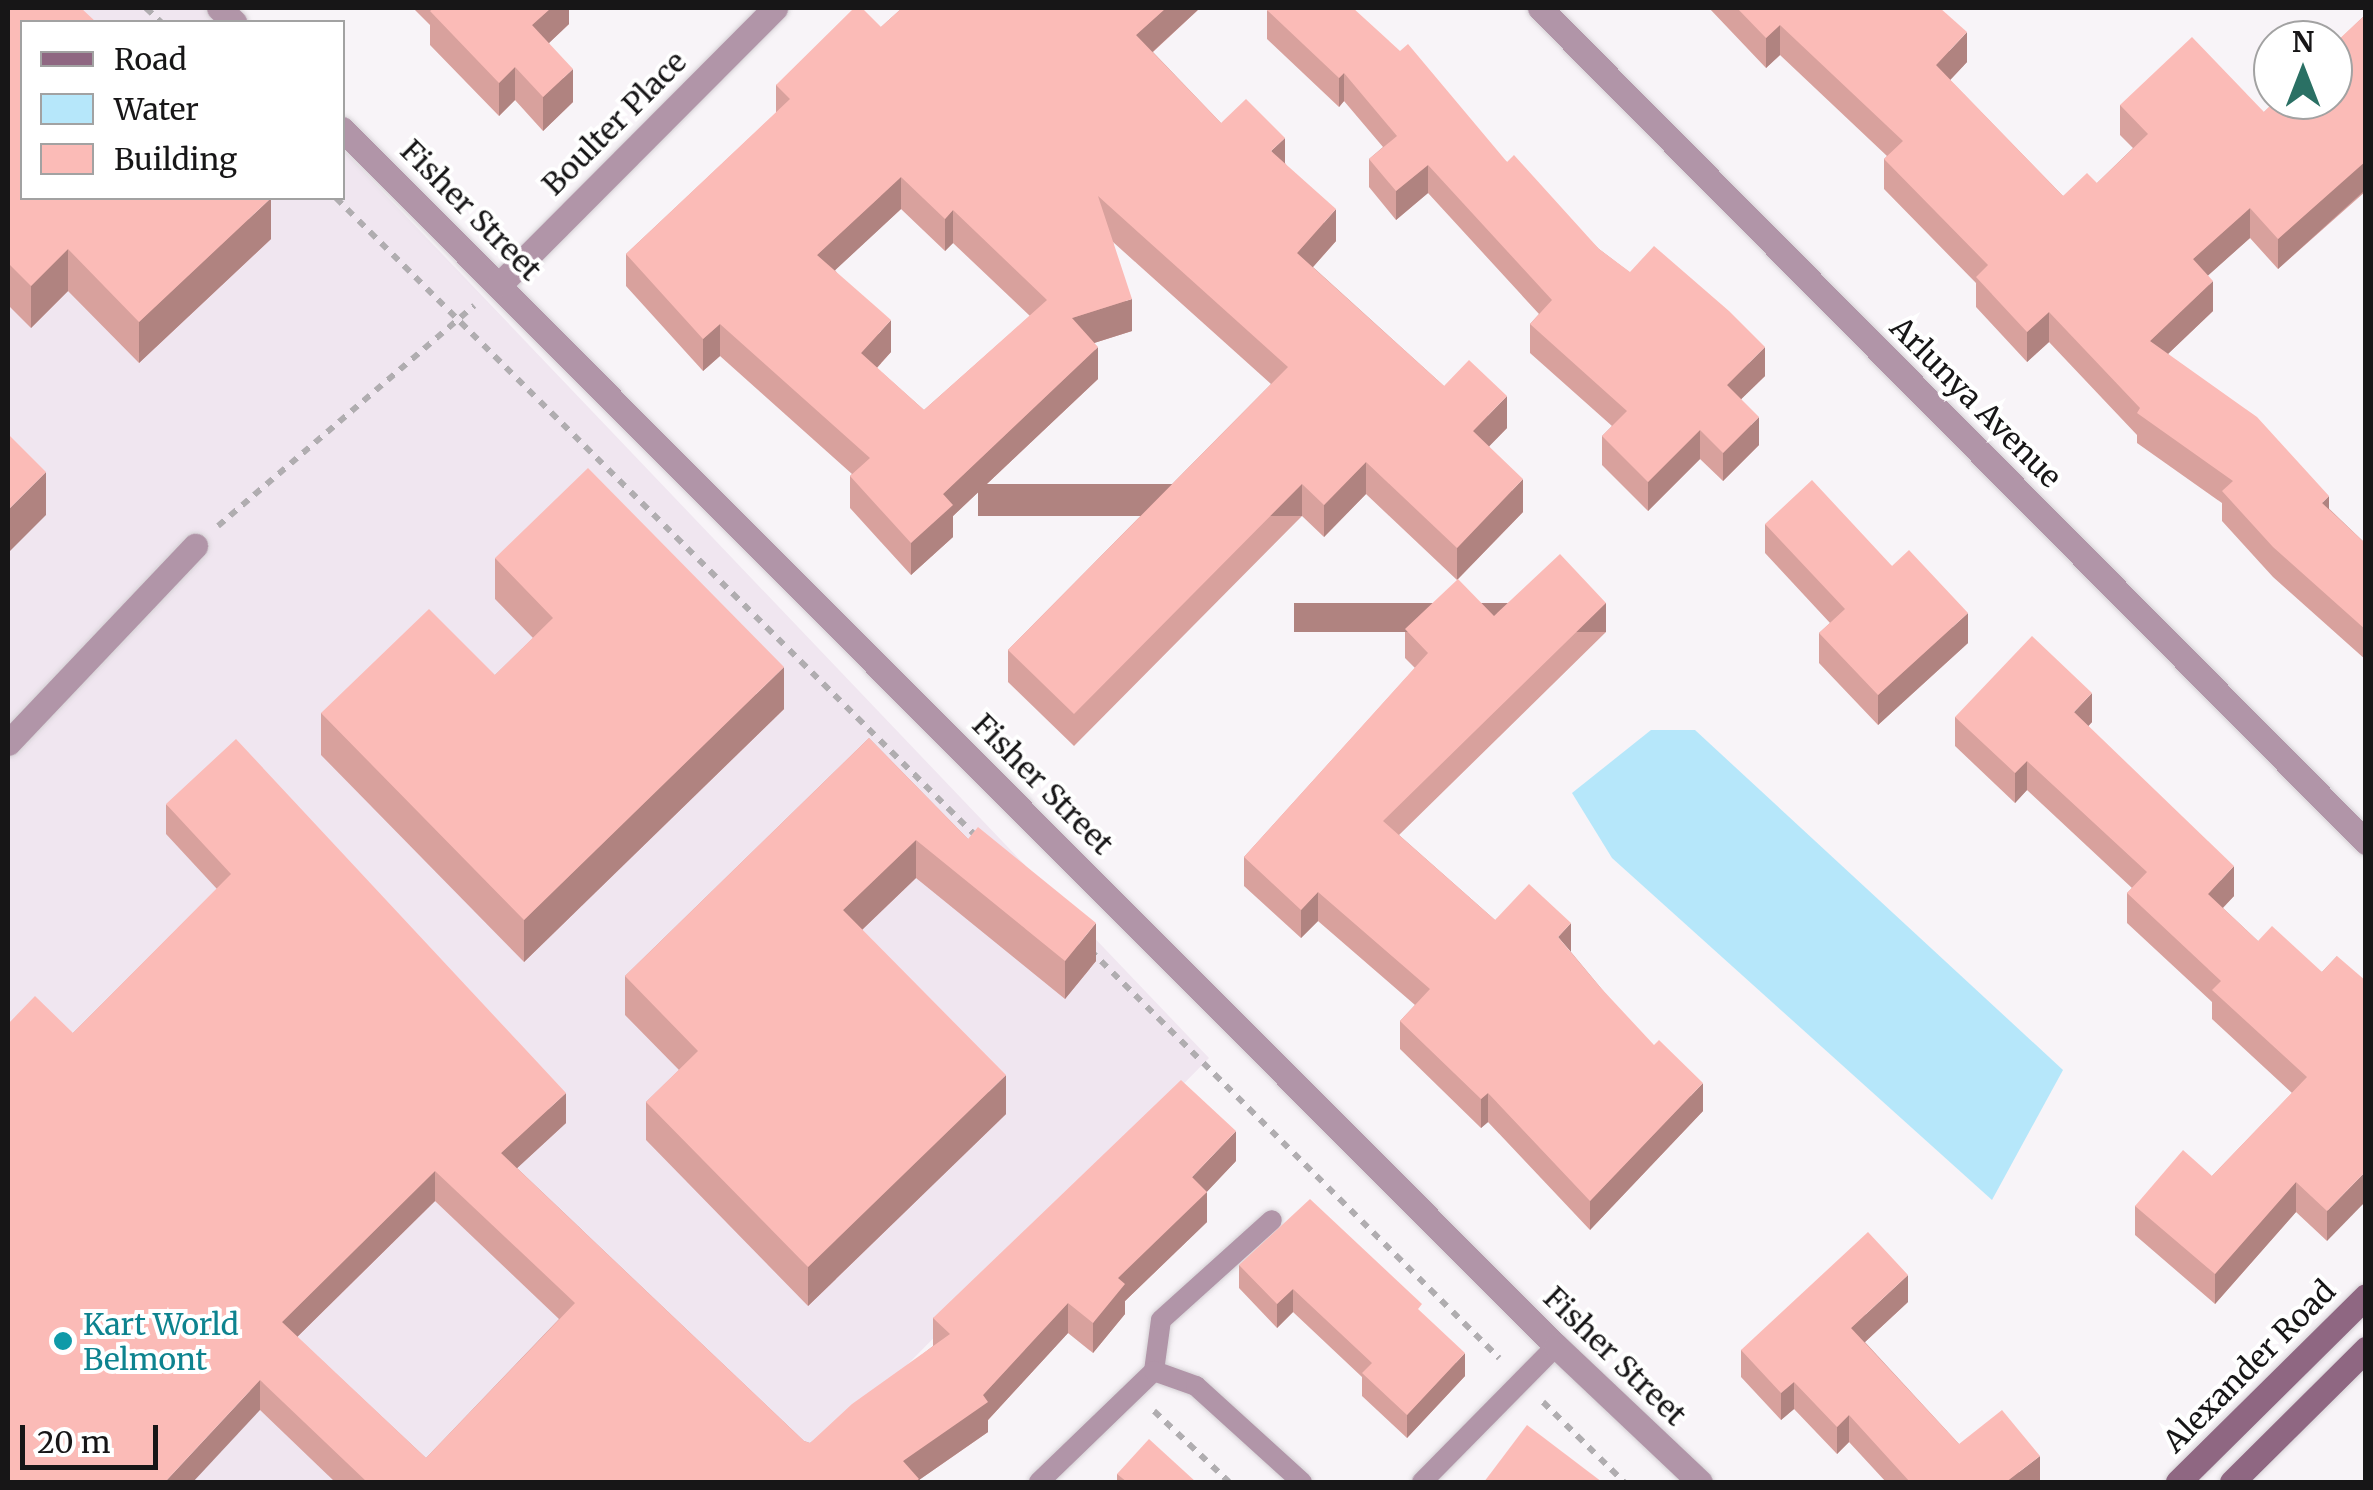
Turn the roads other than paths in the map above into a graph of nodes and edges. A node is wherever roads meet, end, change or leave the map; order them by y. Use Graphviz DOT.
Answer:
graph roads {
  1 [pos="775,8"];
  2 [pos="1540,8"];
  3 [pos="345,132"];
  4 [pos="500,284"];
  5 [pos="194,546"];
  6 [pos="8,744"];
  7 [pos="2366,842"];
  8 [pos="1272,1220"];
  9 [pos="2366,1296"];
  10 [pos="1556,1346"];
  11 [pos="2366,1349"];
  12 [pos="1154,1371"];
  13 [pos="1038,1482"];
  14 [pos="1302,1482"];
  15 [pos="1422,1482"];
  16 [pos="1700,1482"];
  17 [pos="2178,1482"];
  18 [pos="2232,1482"];
  1 -- 4 [label="street, Boulter Place"];
  2 -- 7 [label="street, Arlunya Avenue"];
  3 -- 4 [label="street, Fisher Street"];
  4 -- 10 [label="street, Fisher Street"];
  5 -- 6 [label="street"];
  8 -- 12 [label="lane"];
  9 -- 17 [label="main road, Alexander Road"];
  10 -- 15 [label="lane"];
  10 -- 16 [label="street, Fisher Street"];
  11 -- 18 [label="main road"];
  12 -- 13 [label="lane"];
  12 -- 14 [label="lane"];
}
